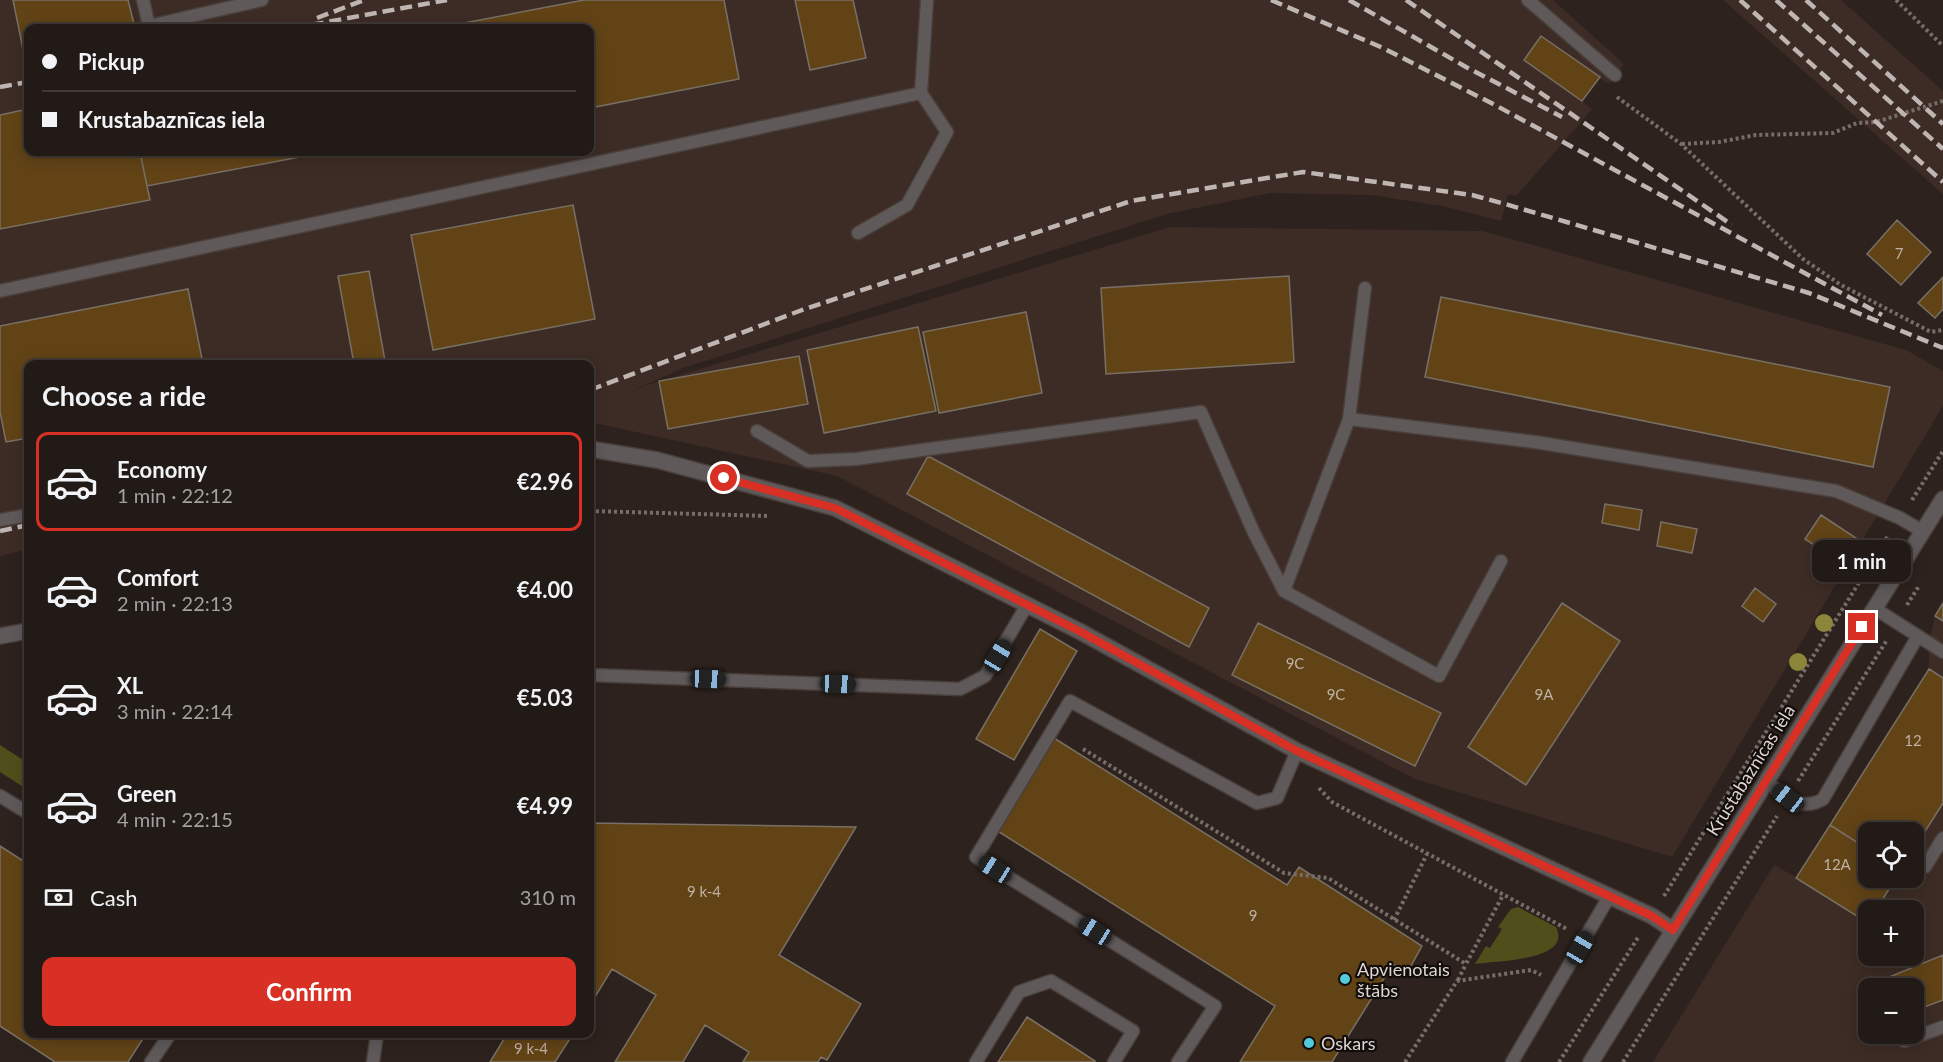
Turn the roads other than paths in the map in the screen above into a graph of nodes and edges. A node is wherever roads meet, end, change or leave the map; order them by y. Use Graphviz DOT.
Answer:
graph roads {
  1 [pos="143,0"];
  2 [pos="262,0"];
  3 [pos="927,0"];
  4 [pos="1528,0"];
  5 [pos="149,24"];
  6 [pos="158,24"];
  7 [pos="1616,75"];
  8 [pos="921,93"];
  9 [pos="858,233"];
  10 [pos="1365,288"];
  11 [pos="0,291"];
  12 [pos="1349,419"];
  13 [pos="757,431"];
  14 [pos="594,450"];
  15 [pos="1943,499"];
  16 [pos="24,516"];
  17 [pos="0,520"];
  18 [pos="1922,531"];
  19 [pos="1501,561"];
  20 [pos="1284,591"];
  21 [pos="1027,605"];
  22 [pos="1874,608"];
  23 [pos="24,632"];
  24 [pos="0,636"];
  25 [pos="1917,636"];
  26 [pos="1943,652"];
  27 [pos="594,675"];
  28 [pos="1295,755"];
  29 [pos="1766,781"];
  30 [pos="0,796"];
  31 [pos="24,811"];
  32 [pos="1943,838"];
  33 [pos="1925,867"];
  34 [pos="1609,897"];
  35 [pos="1673,930"];
  36 [pos="1943,1027"];
  37 [pos="1924,1034"];
  38 [pos="167,1038"];
  39 [pos="376,1038"];
  40 [pos="151,1062"];
  41 [pos="373,1062"];
  42 [pos="976,1062"];
  43 [pos="1114,1062"];
  44 [pos="1178,1062"];
  45 [pos="1512,1062"];
  46 [pos="1591,1062"];
  1 -- 5 [label="lane"];
  2 -- 6 [label="lane"];
  3 -- 8 [label="lane"];
  4 -- 7 [label="lane"];
  8 -- 9 [label="lane"];
  8 -- 11 [label="lane"];
  10 -- 12 [label="lane"];
  12 -- 18 [label="lane"];
  12 -- 20 [label="lane"];
  13 -- 20 [label="lane"];
  14 -- 21 [label="street"];
  15 -- 18 [label="street, Krustabaznīcas iela"];
  16 -- 17 [label="lane"];
  18 -- 22 [label="street, Krustabaznīcas iela"];
  19 -- 20 [label="lane"];
  21 -- 27 [label="lane"];
  21 -- 28 [label="street"];
  22 -- 25 [label="lane"];
  22 -- 29 [label="street, Krustabaznīcas iela"];
  23 -- 24 [label="street"];
  25 -- 26 [label="lane"];
  25 -- 29 [label="lane"];
  28 -- 34 [label="street"];
  28 -- 44 [label="lane"];
  29 -- 35 [label="street, Krustabaznīcas iela"];
  30 -- 31 [label="lane"];
  32 -- 33 [label="lane"];
  34 -- 35 [label="street"];
  34 -- 45 [label="lane"];
  35 -- 46 [label="street, Krustabaznīcas iela"];
  36 -- 37 [label="lane"];
  38 -- 40 [label="lane"];
  39 -- 41 [label="lane"];
  42 -- 43 [label="lane"];
}
